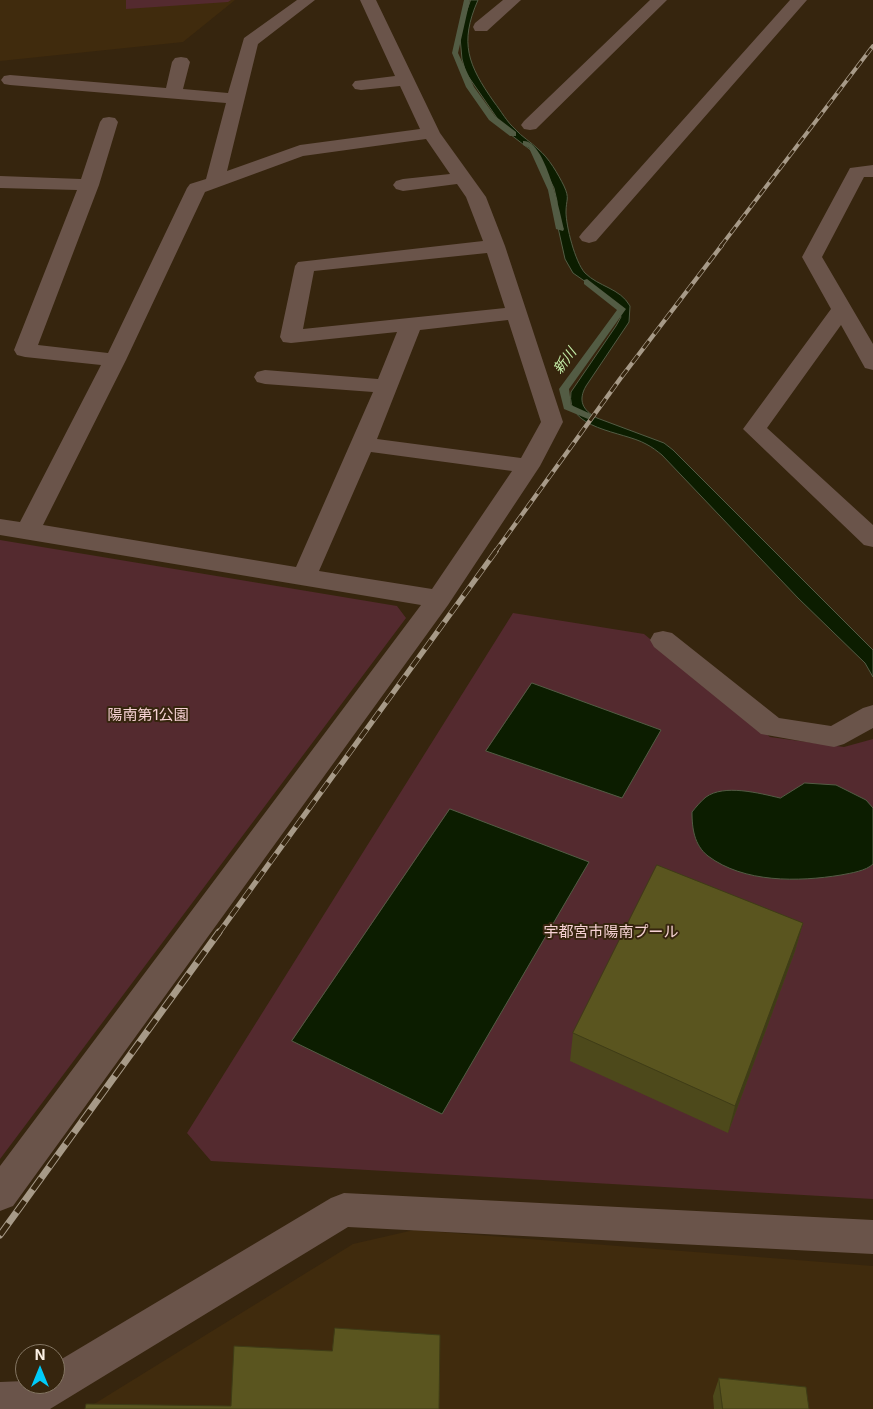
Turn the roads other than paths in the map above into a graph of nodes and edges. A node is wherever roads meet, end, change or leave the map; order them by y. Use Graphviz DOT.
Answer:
graph roads {
  1 [pos="307,0"];
  2 [pos="368,0"];
  3 [pos="513,0"];
  4 [pos="658,0"];
  5 [pos="799,0"];
  6 [pos="481,27"];
  7 [pos="181,62"];
  8 [pos="10,80"];
  9 [pos="406,80"];
  10 [pos="361,85"];
  11 [pos="173,94"];
  12 [pos="237,99"];
  13 [pos="109,122"];
  14 [pos="530,125"];
  15 [pos="431,133"];
  16 [pos="873,171"];
  17 [pos="462,178"];
  18 [pos="0,182"];
  19 [pos="215,182"];
  20 [pos="89,185"];
  21 [pos="403,185"];
  22 [pos="590,237"];
  23 [pos="495,246"];
  24 [pos="841,310"];
  25 [pos="516,313"];
  26 [pos="411,325"];
  27 [pos="115,360"];
  28 [pos="873,363"];
  29 [pos="265,376"];
  30 [pos="386,386"];
  31 [pos="363,444"];
  32 [pos="528,466"];
  33 [pos="0,527"];
  34 [pos="869,529"];
  35 [pos="28,531"];
  36 [pos="304,576"];
  37 [pos="439,599"];
  38 [pos="663,640"];
  39 [pos="873,715"];
  40 [pos="0,1194"];
  41 [pos="873,1237"];
  42 [pos="0,1401"];
  1 -- 12 [label="street"];
  2 -- 9 [label="street"];
  3 -- 6 [label="street"];
  4 -- 14 [label="street"];
  5 -- 22 [label="street"];
  7 -- 11 [label="street"];
  8 -- 11 [label="street"];
  9 -- 10 [label="street"];
  9 -- 15 [label="street"];
  11 -- 12 [label="street"];
  12 -- 19 [label="street"];
  13 -- 20 [label="street"];
  15 -- 17 [label="street"];
  15 -- 19 [label="street"];
  16 -- 24 [label="street"];
  17 -- 21 [label="street"];
  17 -- 23 [label="street"];
  18 -- 20 [label="street"];
  19 -- 27 [label="street"];
  20 -- 27 [label="street"];
  23 -- 25 [label="street"];
  23 -- 26 [label="street"];
  24 -- 28 [label="street"];
  24 -- 34 [label="street"];
  25 -- 26 [label="street"];
  25 -- 32 [label="street"];
  26 -- 30 [label="street"];
  27 -- 35 [label="street"];
  29 -- 30 [label="street"];
  30 -- 31 [label="street"];
  31 -- 32 [label="street"];
  31 -- 36 [label="street"];
  32 -- 37 [label="street"];
  33 -- 35 [label="street"];
  35 -- 36 [label="street"];
  36 -- 37 [label="street"];
  37 -- 40 [label="street"];
  38 -- 39 [label="street"];
  41 -- 42 [label="street"];
}
